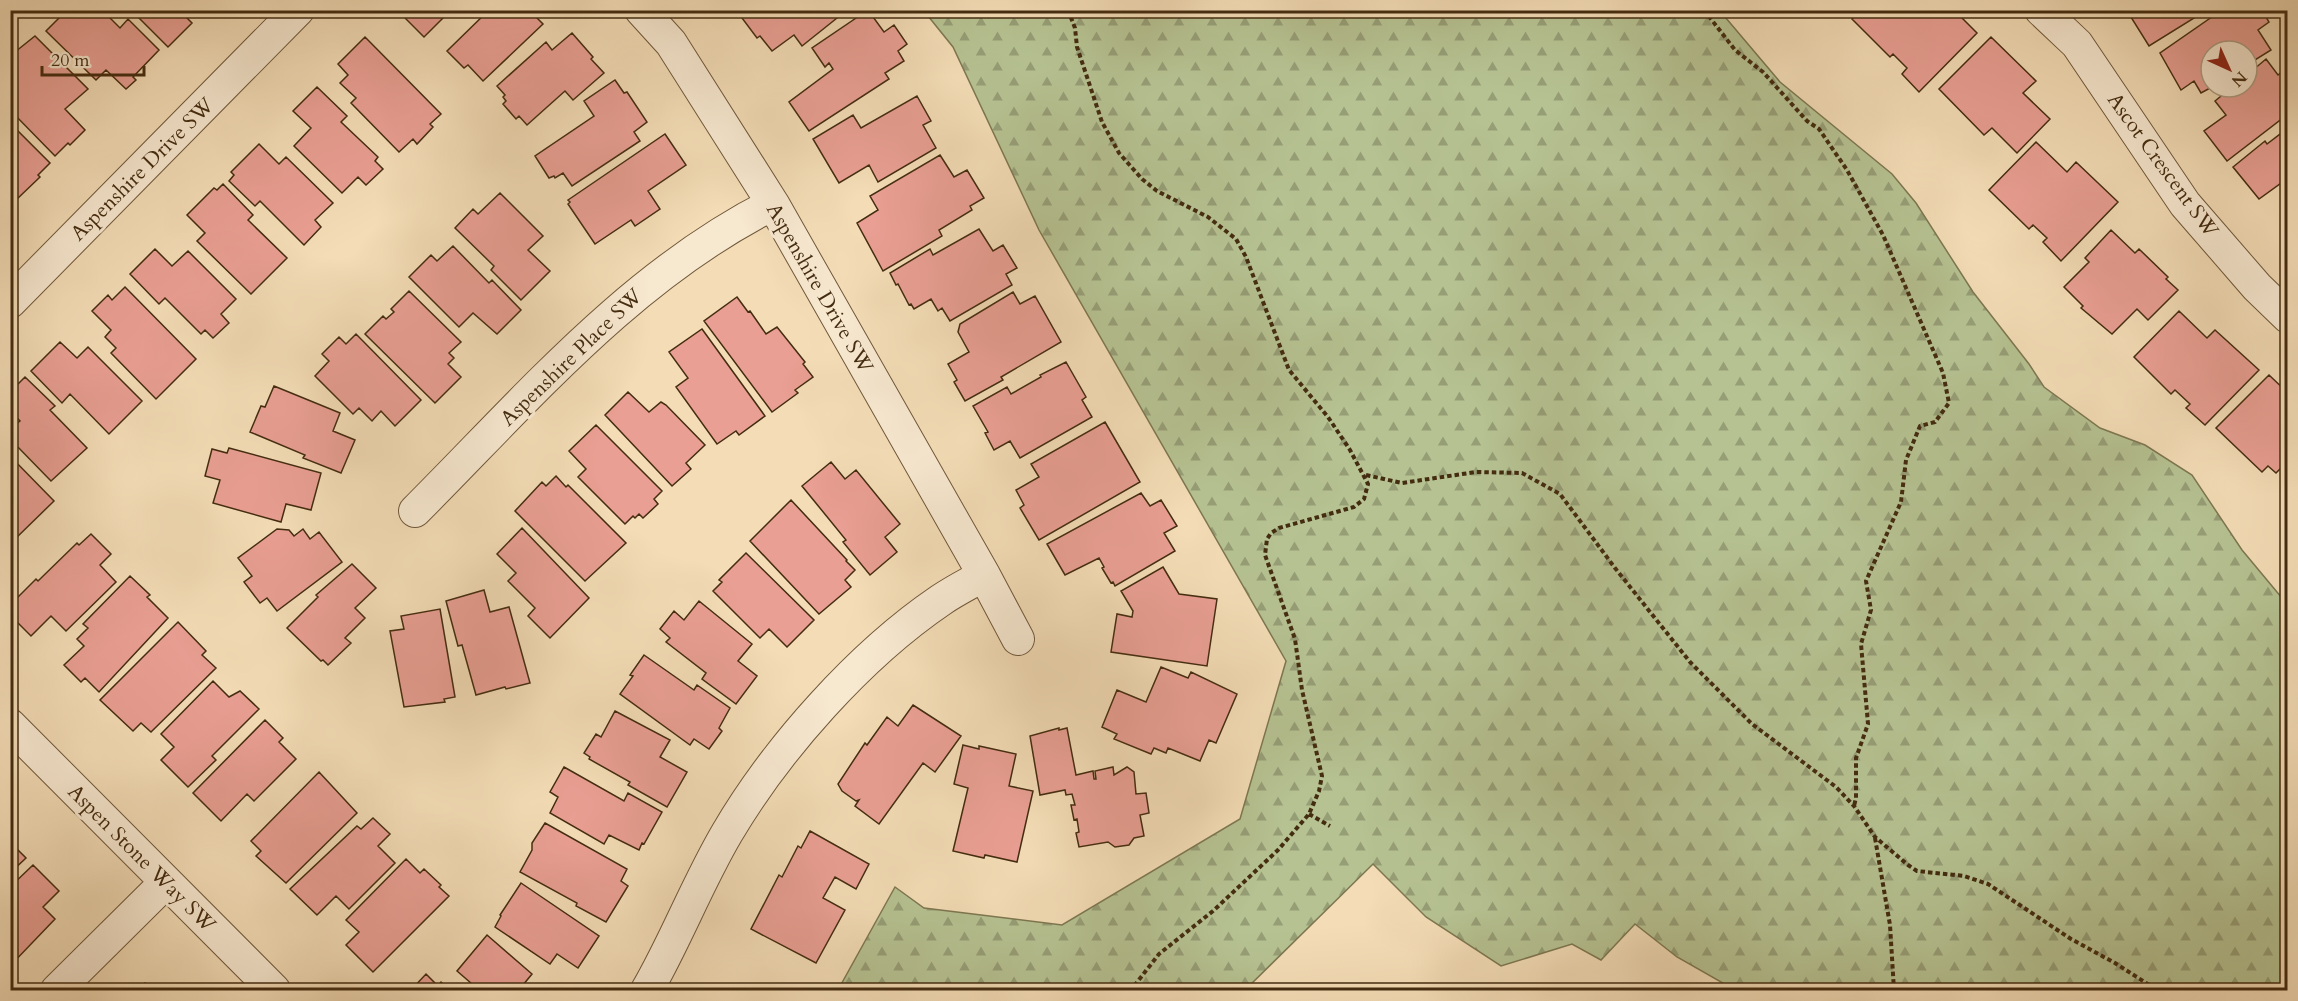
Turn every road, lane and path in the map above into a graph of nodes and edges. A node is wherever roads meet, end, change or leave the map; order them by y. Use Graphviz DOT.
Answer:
graph roads {
  1 [pos="641,10"];
  2 [pos="1068,10"];
  3 [pos="1704,10"];
  4 [pos="2041,10"];
  5 [pos="298,11"];
  6 [pos="773,204"];
  7 [pos="10,302"];
  8 [pos="2288,317"];
  9 [pos="1365,475"];
  10 [pos="416,511"];
  11 [pos="984,575"];
  12 [pos="1018,639"];
  13 [pos="10,725"];
  14 [pos="1854,806"];
  15 [pos="1309,814"];
  16 [pos="1330,826"];
  17 [pos="1875,837"];
  18 [pos="166,882"];
  19 [pos="57,990"];
  20 [pos="274,990"];
  21 [pos="647,990"];
  22 [pos="1131,990"];
  23 [pos="1894,990"];
  24 [pos="2157,990"];
  1 -- 6 [label="street, Aspenshire Drive SW"];
  2 -- 9 [label="path"];
  3 -- 14 [label="path"];
  4 -- 8 [label="street, Ascot Crescent SW"];
  5 -- 7 [label="street, Aspenshire Drive SW"];
  6 -- 10 [label="street, Aspenshire Place SW"];
  6 -- 11 [label="street, Aspenshire Drive SW"];
  9 -- 14 [label="path"];
  9 -- 15 [label="path"];
  11 -- 12 [label="street, Aspenshire Drive SW"];
  11 -- 21 [label="street"];
  13 -- 18 [label="street, Aspen Stone Way SW"];
  14 -- 17 [label="path"];
  15 -- 16 [label="path"];
  15 -- 22 [label="path"];
  17 -- 23 [label="path"];
  17 -- 24 [label="path"];
  18 -- 19 [label="street"];
  18 -- 20 [label="street, Aspen Stone Way SW"];
}
